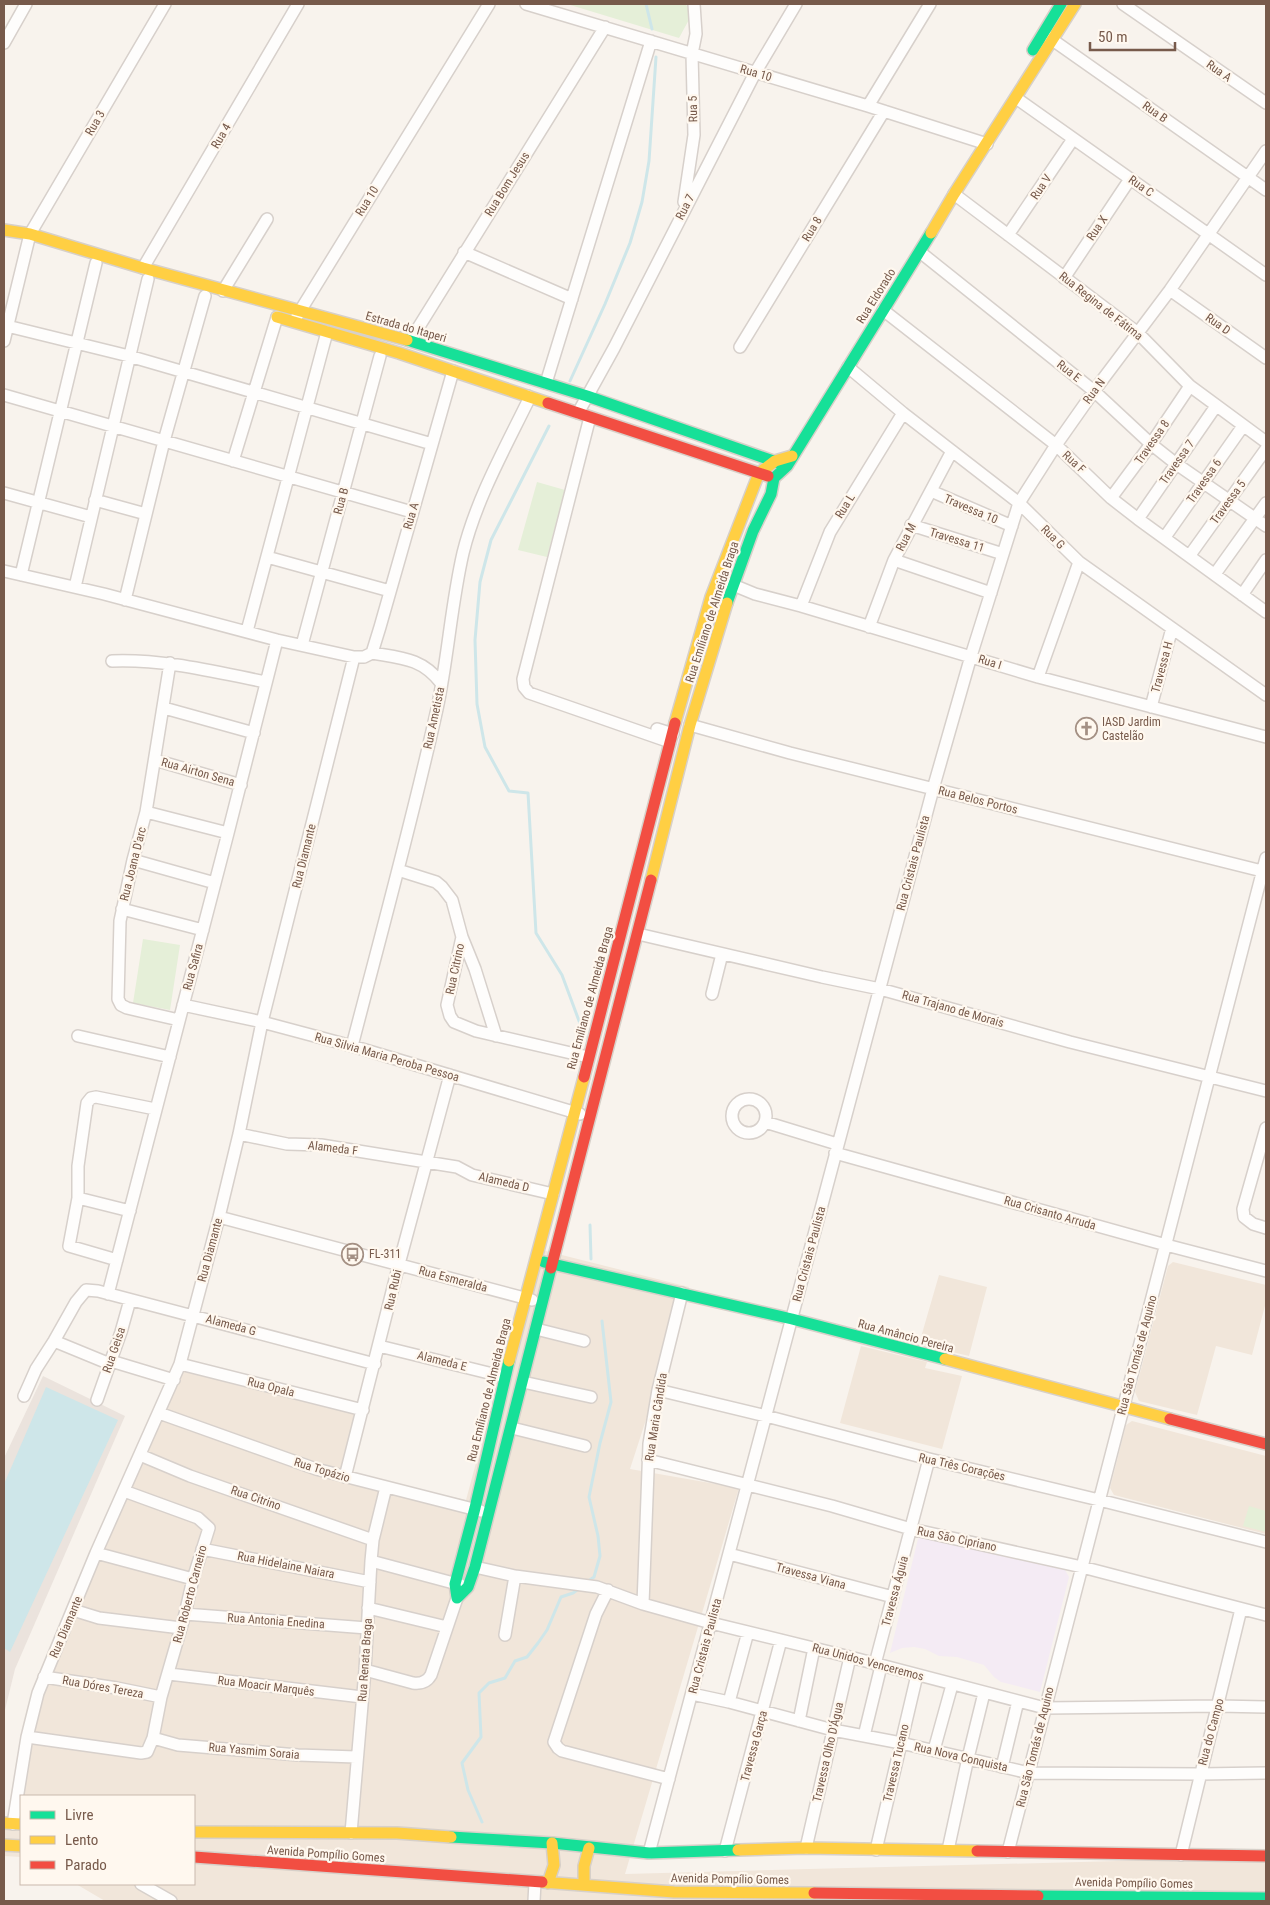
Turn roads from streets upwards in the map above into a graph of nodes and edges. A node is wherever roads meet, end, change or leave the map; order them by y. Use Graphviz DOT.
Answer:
graph roads {
  1 [pos="26,4"];
  2 [pos="166,4"];
  3 [pos="298,4"];
  4 [pos="489,4"];
  5 [pos="526,4"];
  6 [pos="694,4"];
  7 [pos="796,4"];
  8 [pos="930,4"];
  9 [pos="1061,4"];
  10 [pos="1075,4"];
  11 [pos="1124,4"];
  12 [pos="605,27"];
  13 [pos="1048,37"];
  14 [pos="651,41"];
  15 [pos="4,43"];
  16 [pos="692,54"];
  17 [pos="755,73"];
  18 [pos="1016,98"];
  19 [pos="1266,103"];
  20 [pos="868,106"];
  21 [pos="884,111"];
  22 [pos="1073,139"];
  23 [pos="982,145"];
  24 [pos="1266,151"];
  25 [pos="1248,177"];
  26 [pos="1130,179"];
  27 [pos="1266,190"];
  28 [pos="954,194"];
  29 [pos="682,214"];
  30 [pos="267,219"];
  31 [pos="8,231"];
  32 [pos="1209,233"];
  33 [pos="1008,235"];
  34 [pos="28,238"];
  35 [pos="464,252"];
  36 [pos="920,252"];
  37 [pos="96,263"];
  38 [pos="145,273"];
  39 [pos="1266,275"];
  40 [pos="1064,278"];
  41 [pos="1170,290"];
  42 [pos="222,291"];
  43 [pos="205,296"];
  44 [pos="572,299"];
  45 [pos="250,309"];
  46 [pos="883,310"];
  47 [pos="296,317"];
  48 [pos="7,326"];
  49 [pos="327,332"];
  50 [pos="1138,333"];
  51 [pos="4,341"];
  52 [pos="410,341"];
  53 [pos="77,344"];
  54 [pos="740,347"];
  55 [pos="129,356"];
  56 [pos="380,356"];
  57 [pos="1266,358"];
  58 [pos="848,367"];
  59 [pos="453,371"];
  60 [pos="183,372"];
  61 [pos="546,383"];
  62 [pos="1190,386"];
  63 [pos="1094,391"];
  64 [pos="254,393"];
  65 [pos="4,395"];
  66 [pos="528,396"];
  67 [pos="587,396"];
  68 [pos="1216,406"];
  69 [pos="307,408"];
  70 [pos="60,411"];
  71 [pos="578,413"];
  72 [pos="903,414"];
  73 [pos="590,417"];
  74 [pos="362,424"];
  75 [pos="113,426"];
  76 [pos="1243,426"];
  77 [pos="164,441"];
  78 [pos="1266,442"];
  79 [pos="432,444"];
  80 [pos="1152,444"];
  81 [pos="1056,445"];
  82 [pos="1266,449"];
  83 [pos="952,451"];
  84 [pos="233,461"];
  85 [pos="774,461"];
  86 [pos="789,461"];
  87 [pos="1175,462"];
  88 [pos="759,473"];
  89 [pos="289,476"];
  90 [pos="774,478"];
  91 [pos="1203,482"];
  92 [pos="931,491"];
  93 [pos="344,492"];
  94 [pos="4,493"];
  95 [pos="1111,498"];
  96 [pos="95,500"];
  97 [pos="1229,500"];
  98 [pos="38,503"];
  99 [pos="1020,503"];
  100 [pos="1266,503"];
  101 [pos="412,512"];
  102 [pos="146,514"];
  103 [pos="91,517"];
  104 [pos="1138,518"];
  105 [pos="1256,518"];
  106 [pos="911,525"];
  107 [pos="1012,526"];
  108 [pos="1266,526"];
  109 [pos="1165,537"];
  110 [pos="1004,554"];
  111 [pos="1190,555"];
  112 [pos="267,557"];
  113 [pos="894,560"];
  114 [pos="1266,560"];
  115 [pos="1079,562"];
  116 [pos="4,571"];
  117 [pos="322,572"];
  118 [pos="1215,574"];
  119 [pos="21,575"];
  120 [pos="717,578"];
  121 [pos="732,585"];
  122 [pos="75,587"];
  123 [pos="390,590"];
  124 [pos="991,593"];
  125 [pos="1242,595"];
  126 [pos="125,600"];
  127 [pos="802,606"];
  128 [pos="1266,612"];
  129 [pos="868,627"];
  130 [pos="1172,628"];
  131 [pos="247,631"];
  132 [pos="277,640"];
  133 [pos="302,645"];
  134 [pos="363,656"];
  135 [pos="971,656"];
  136 [pos="112,661"];
  137 [pos="170,663"];
  138 [pos="1038,677"];
  139 [pos="266,682"];
  140 [pos="441,683"];
  141 [pos="1266,695"];
  142 [pos="1151,707"];
  143 [pos="164,708"];
  144 [pos="690,725"];
  145 [pos="657,729"];
  146 [pos="254,734"];
  147 [pos="1266,737"];
  148 [pos="672,738"];
  149 [pos="155,760"];
  150 [pos="240,784"];
  151 [pos="933,789"];
  152 [pos="146,812"];
  153 [pos="228,833"];
  154 [pos="1266,858"];
  155 [pos="133,860"];
  156 [pos="398,870"];
  157 [pos="1265,871"];
  158 [pos="215,883"];
  159 [pos="122,909"];
  160 [pos="203,930"];
  161 [pos="638,934"];
  162 [pos="462,937"];
  163 [pos="722,954"];
  164 [pos="880,988"];
  165 [pos="712,994"];
  166 [pos="184,1005"];
  167 [pos="180,1020"];
  168 [pos="262,1022"];
  169 [pos="78,1036"];
  170 [pos="496,1036"];
  171 [pos="352,1046"];
  172 [pos="170,1057"];
  173 [pos="588,1057"];
  174 [pos="450,1075"];
  175 [pos="1210,1076"];
  176 [pos="1266,1091"];
  177 [pos="155,1109"];
  178 [pos="574,1112"];
  179 [pos="589,1116"];
  180 [pos="764,1122"];
  181 [pos="1266,1128"];
  182 [pos="239,1134"];
  183 [pos="836,1149"];
  184 [pos="427,1162"];
  185 [pos="553,1194"];
  186 [pos="78,1198"];
  187 [pos="130,1211"];
  188 [pos="219,1216"];
  189 [pos="1266,1228"];
  190 [pos="1166,1245"];
  191 [pos="117,1260"];
  192 [pos="537,1260"];
  193 [pos="399,1264"];
  194 [pos="553,1265"];
  195 [pos="1266,1270"];
  196 [pos="108,1294"];
  197 [pos="682,1294"];
  198 [pos="526,1298"];
  199 [pos="130,1300"];
  200 [pos="543,1303"];
  201 [pos="192,1315"];
  202 [pos="792,1319"];
  203 [pos="536,1329"];
  204 [pos="54,1341"];
  205 [pos="584,1341"];
  206 [pos="379,1346"];
  207 [pos="110,1362"];
  208 [pos="180,1364"];
  209 [pos="375,1364"];
  210 [pos="505,1377"];
  211 [pos="174,1380"];
  212 [pos="523,1382"];
  213 [pos="658,1390"];
  214 [pos="24,1396"];
  215 [pos="591,1398"];
  216 [pos="97,1400"];
  217 [pos="1124,1407"];
  218 [pos="363,1410"];
  219 [pos="159,1413"];
  220 [pos="766,1416"];
  221 [pos="512,1428"];
  222 [pos="1266,1444"];
  223 [pos="585,1446"];
  224 [pos="140,1455"];
  225 [pos="929,1459"];
  226 [pos="648,1460"];
  227 [pos="345,1478"];
  228 [pos="748,1484"];
  229 [pos="386,1488"];
  230 [pos="124,1491"];
  231 [pos="1099,1500"];
  232 [pos="475,1508"];
  233 [pos="490,1514"];
  234 [pos="911,1529"];
  235 [pos="373,1540"];
  236 [pos="1266,1542"];
  237 [pos="202,1549"];
  238 [pos="96,1554"];
  239 [pos="729,1554"];
  240 [pos="371,1561"];
  241 [pos="475,1567"];
  242 [pos="1082,1567"];
  243 [pos="515,1576"];
  244 [pos="193,1578"];
  245 [pos="370,1582"];
  246 [pos="455,1584"];
  247 [pos="468,1587"];
  248 [pos="602,1588"];
  249 [pos="893,1597"];
  250 [pos="456,1598"];
  251 [pos="643,1604"];
  252 [pos="368,1608"];
  253 [pos="1241,1609"];
  254 [pos="73,1610"];
  255 [pos="185,1614"];
  256 [pos="1266,1615"];
  257 [pos="710,1623"];
  258 [pos="447,1627"];
  259 [pos="181,1628"];
  260 [pos="367,1628"];
  261 [pos="748,1632"];
  262 [pos="505,1635"];
  263 [pos="780,1640"];
  264 [pos="814,1648"];
  265 [pos="850,1657"];
  266 [pos="878,1665"];
  267 [pos="365,1670"];
  268 [pos="169,1674"];
  269 [pos="917,1675"];
  270 [pos="44,1678"];
  271 [pos="952,1685"];
  272 [pos="984,1692"];
  273 [pos="692,1694"];
  274 [pos="161,1697"];
  275 [pos="362,1697"];
  276 [pos="1018,1701"];
  277 [pos="729,1702"];
  278 [pos="1218,1706"];
  279 [pos="1266,1707"];
  280 [pos="1045,1708"];
  281 [pos="763,1711"];
  282 [pos="799,1721"];
  283 [pos="833,1730"];
  284 [pos="864,1736"];
  285 [pos="27,1737"];
  286 [pos="153,1738"];
  287 [pos="901,1743"];
  288 [pos="934,1750"];
  289 [pos="356,1756"];
  290 [pos="968,1758"];
  291 [pos="1002,1767"];
  292 [pos="1029,1773"];
  293 [pos="1266,1773"];
  294 [pos="1200,1774"];
  295 [pos="669,1779"];
  296 [pos="13,1824"];
  297 [pos="195,1832"];
  298 [pos="351,1833"];
  299 [pos="552,1843"];
  300 [pos="4,1845"];
  301 [pos="20,1846"];
  302 [pos="590,1848"];
  303 [pos="806,1848"];
  304 [pos="876,1850"];
  305 [pos="948,1850"];
  306 [pos="725,1851"];
  307 [pos="1008,1852"];
  308 [pos="649,1853"];
  309 [pos="1181,1855"];
  310 [pos="1266,1856"];
  311 [pos="195,1857"];
  312 [pos="535,1882"];
  313 [pos="548,1883"];
  314 [pos="143,1885"];
  315 [pos="584,1885"];
  316 [pos="1266,1898"];
  317 [pos="171,1901"];
  318 [pos="534,1901"];
  1 -- 15 [label="street"];
  2 -- 34 [label="street, Rua 3"];
  3 -- 38 [label="street, Rua 4"];
  4 -- 47 [label="street, Rua 10"];
  5 -- 12 [label="street, Rua 10"];
  6 -- 16 [label="street, Rua 5"];
  7 -- 17 [label="street, Rua 7"];
  8 -- 20 [label="street"];
  9 -- 13 [label="street, Rua Eldorado"];
  10 -- 13 [label="street, Rua Eldorado"];
  11 -- 19 [label="street, Rua A"];
  12 -- 14 [label="street, Rua 10"];
  12 -- 35 [label="street, Rua Bom Jesus"];
  13 -- 18 [label="street, Rua Eldorado"];
  13 -- 23 [label="street, Rua Eldorado"];
  13 -- 25 [label="street, Rua B"];
  14 -- 16 [label="street, Rua 10"];
  14 -- 44 [label="street"];
  16 -- 17 [label="street, Rua 10"];
  16 -- 29 [label="street, Rua 5"];
  17 -- 20 [label="street, Rua 10"];
  17 -- 29 [label="street, Rua 7"];
  18 -- 22 [label="street, Rua C"];
  18 -- 23 [label="street, Rua Eldorado"];
  20 -- 21 [label="street, Rua 10"];
  21 -- 23 [label="street, Rua 10"];
  21 -- 54 [label="street, Rua 8"];
  22 -- 26 [label="street, Rua C"];
  22 -- 33 [label="street, Rua V"];
  23 -- 28 [label="street, Rua Eldorado"];
  24 -- 25 [label="street, Rua N"];
  25 -- 27 [label="street, Rua B"];
  25 -- 32 [label="street, Rua N"];
  26 -- 32 [label="street, Rua C"];
  26 -- 40 [label="street, Rua X"];
  28 -- 33 [label="street, Rua Regina de Fátima"];
  28 -- 36 [label="street, Rua Eldorado"];
  29 -- 67 [label="street, Rua 7"];
  30 -- 42 [label="street"];
  31 -- 34 [label="street, Estrada do Itaperi"];
  32 -- 39 [label="street, Rua C"];
  32 -- 41 [label="street, Rua N"];
  33 -- 40 [label="street, Rua Regina de Fátima"];
  34 -- 37 [label="street, Estrada do Itaperi"];
  34 -- 38 [label="street, Estrada do Itaperi"];
  34 -- 48 [label="street, Rua 3"];
  35 -- 44 [label="street"];
  35 -- 52 [label="street, Rua Bom Jesus"];
  36 -- 46 [label="street, Rua Eldorado"];
  36 -- 63 [label="street, Rua E"];
  37 -- 38 [label="street, Estrada do Itaperi"];
  37 -- 53 [label="street"];
  38 -- 42 [label="street, Estrada do Itaperi"];
  38 -- 43 [label="street, Estrada do Itaperi"];
  38 -- 55 [label="street, Rua 4"];
  40 -- 50 [label="street, Rua Regina de Fátima"];
  41 -- 50 [label="street, Rua N"];
  41 -- 57 [label="street, Rua D"];
  42 -- 47 [label="street, Estrada do Itaperi"];
  43 -- 45 [label="street, Estrada do Itaperi"];
  43 -- 60 [label="street"];
  44 -- 61 [label="street"];
  46 -- 58 [label="street, Rua Eldorado"];
  46 -- 81 [label="street, Rua F"];
  47 -- 49 [label="street, Estrada do Itaperi"];
  47 -- 52 [label="street, Estrada do Itaperi"];
  47 -- 64 [label="street, Estrada do Itaperi"];
  48 -- 51 [label="street, Rua 3"];
  48 -- 53 [label="street"];
  49 -- 59 [label="street, Estrada do Itaperi"];
  49 -- 69 [label="street"];
  50 -- 62 [label="street, Rua Regina de Fátima"];
  50 -- 63 [label="street, Rua N"];
  52 -- 61 [label="street, Estrada do Itaperi"];
  53 -- 55 [label="street"];
  53 -- 70 [label="street"];
  55 -- 60 [label="street"];
  55 -- 75 [label="street, Rua 4"];
  56 -- 74 [label="street, Rua B"];
  58 -- 72 [label="street, Rua G"];
  58 -- 86 [label="street, Rua Eldorado"];
  59 -- 66 [label="street, Estrada do Itaperi"];
  59 -- 79 [label="street, Rua A"];
  60 -- 64 [label="street"];
  60 -- 77 [label="street"];
  61 -- 67 [label="street, Estrada do Itaperi"];
  62 -- 68 [label="street, Rua Regina de Fátima"];
  62 -- 80 [label="street, Travessa 8"];
  63 -- 80 [label="street, Rua E"];
  63 -- 81 [label="street, Rua N"];
  64 -- 69 [label="street"];
  64 -- 84 [label="street"];
  65 -- 70 [label="street"];
  66 -- 71 [label="street, Estrada do Itaperi"];
  66 -- 140 [label="street, Rua Ametista"];
  67 -- 71 [label="street, Rua 7"];
  67 -- 85 [label="street, Estrada do Itaperi"];
  68 -- 76 [label="street, Rua Regina de Fátima"];
  68 -- 87 [label="street, Travessa 7"];
  69 -- 74 [label="street"];
  69 -- 89 [label="street"];
  70 -- 75 [label="street"];
  70 -- 98 [label="street"];
  71 -- 73 [label="street, Estrada do Itaperi"];
  72 -- 83 [label="street, Rua G"];
  72 -- 127 [label="street, Rua L"];
  73 -- 88 [label="street, Estrada do Itaperi"];
  73 -- 148 [label="street"];
  74 -- 79 [label="street"];
  74 -- 93 [label="street, Rua B"];
  75 -- 77 [label="street"];
  75 -- 96 [label="street, Rua 4"];
  76 -- 78 [label="street, Rua Regina de Fátima"];
  76 -- 91 [label="street, Travessa 6"];
  77 -- 84 [label="street"];
  77 -- 102 [label="street"];
  79 -- 101 [label="street, Rua A"];
  80 -- 87 [label="street, Rua E"];
  80 -- 95 [label="street, Travessa 8"];
  81 -- 95 [label="street, Rua F"];
  81 -- 99 [label="street, Rua N"];
  82 -- 97 [label="street, Travessa 5"];
  83 -- 92 [label="street, Rua M"];
  83 -- 99 [label="street, Rua G"];
  84 -- 89 [label="street"];
  85 -- 86 [label="street, Estrada do Itaperi"];
  85 -- 88 [label="street, Rua Emíliano de Almeida Braga"];
  86 -- 90 [label="street"];
  87 -- 91 [label="street, Rua E"];
  87 -- 104 [label="street, Travessa 7"];
  88 -- 90 [label="street, Estrada do Itaperi"];
  88 -- 120 [label="street, Rua Emíliano de Almeida Braga"];
  89 -- 93 [label="street"];
  89 -- 112 [label="street"];
  90 -- 121 [label="street, Rua Emíliano de Almeida Braga"];
  91 -- 97 [label="street, Rua E"];
  91 -- 109 [label="street, Travessa 6"];
  92 -- 106 [label="street, Rua M"];
  92 -- 107 [label="street, Travessa 10"];
  93 -- 101 [label="street"];
  93 -- 117 [label="street, Rua B"];
  94 -- 98 [label="street"];
  95 -- 104 [label="street, Rua F"];
  96 -- 102 [label="street"];
  96 -- 103 [label="street, Rua 4"];
  97 -- 105 [label="street, Rua E"];
  97 -- 111 [label="street, Travessa 5"];
  98 -- 103 [label="street"];
  98 -- 119 [label="street"];
  99 -- 107 [label="street, Rua N"];
  99 -- 115 [label="street, Rua G"];
  100 -- 105 [label="street"];
  101 -- 123 [label="street, Rua A"];
  102 -- 126 [label="street"];
  103 -- 122 [label="street, Rua 4"];
  104 -- 109 [label="street, Rua F"];
  105 -- 108 [label="street, Rua E"];
  105 -- 118 [label="street"];
  106 -- 110 [label="street, Travessa 11"];
  106 -- 113 [label="street, Rua M"];
  107 -- 110 [label="street, Rua N"];
  109 -- 111 [label="street, Rua F"];
  110 -- 124 [label="street, Rua N"];
  111 -- 118 [label="street, Rua F"];
  112 -- 117 [label="street"];
  112 -- 131 [label="street"];
  113 -- 124 [label="street"];
  113 -- 129 [label="street, Rua M"];
  114 -- 125 [label="street"];
  115 -- 130 [label="street, Rua G"];
  115 -- 138 [label="street"];
  116 -- 119 [label="street"];
  117 -- 123 [label="street"];
  117 -- 133 [label="street, Rua B"];
  118 -- 125 [label="street, Rua F"];
  119 -- 122 [label="street"];
  120 -- 121 [label="street, Rua I"];
  120 -- 148 [label="street, Rua Emíliano de Almeida Braga"];
  121 -- 127 [label="street, Rua I"];
  121 -- 144 [label="street, Rua Emíliano de Almeida Braga"];
  122 -- 126 [label="street"];
  123 -- 134 [label="street, Rua A"];
  124 -- 135 [label="street, Rua N"];
  125 -- 128 [label="street, Rua F"];
  126 -- 131 [label="street"];
  127 -- 129 [label="street, Rua I"];
  129 -- 135 [label="street, Rua I"];
  130 -- 141 [label="street, Rua G"];
  130 -- 142 [label="street, Travessa H"];
  131 -- 132 [label="street"];
  132 -- 133 [label="street"];
  132 -- 139 [label="street, Rua Safira"];
  133 -- 134 [label="street"];
  134 -- 140 [label="street"];
  134 -- 168 [label="street, Rua Diamante"];
  135 -- 138 [label="street, Rua I"];
  135 -- 151 [label="street, Rua Cristais Paulista"];
  136 -- 137 [label="street"];
  137 -- 139 [label="street"];
  137 -- 143 [label="street, Rua Joana D'arc"];
  138 -- 142 [label="street, Rua I"];
  139 -- 146 [label="street, Rua Safira"];
  140 -- 156 [label="street, Rua Ametista"];
  142 -- 147 [label="street, Rua I"];
  143 -- 146 [label="street"];
  143 -- 149 [label="street, Rua Joana D'arc"];
  144 -- 151 [label="street, Rua Belos Portos"];
  144 -- 161 [label="street, Rua Emíliano de Almeida Braga"];
  145 -- 148 [label="street"];
  146 -- 150 [label="street, Rua Safira"];
  148 -- 173 [label="street, Rua Emíliano de Almeida Braga"];
  149 -- 150 [label="street, Rua Airton Sena"];
  149 -- 152 [label="street, Rua Joana D'arc"];
  150 -- 153 [label="street, Rua Safira"];
  151 -- 157 [label="street, Rua Belos Portos"];
  151 -- 164 [label="street, Rua Cristais Paulista"];
  152 -- 153 [label="street"];
  152 -- 155 [label="street, Rua Joana D'arc"];
  153 -- 158 [label="street, Rua Safira"];
  154 -- 157 [label="street, Rua São Tomás de Aquino"];
  155 -- 158 [label="street"];
  155 -- 159 [label="street, Rua Joana D'arc"];
  156 -- 162 [label="street, Rua Citrino"];
  156 -- 171 [label="street, Rua Ametista"];
  157 -- 175 [label="street, Rua São Tomás de Aquino"];
  158 -- 160 [label="street, Rua Safira"];
  159 -- 160 [label="street"];
  159 -- 167 [label="street, Rua Joana D'arc"];
  160 -- 166 [label="street, Rua Safira"];
  161 -- 163 [label="street, Rua Trajano de Morais"];
  161 -- 179 [label="street, Rua Emíliano de Almeida Braga"];
  162 -- 170 [label="street"];
  162 -- 170 [label="street, Rua Citrino"];
  163 -- 164 [label="street, Rua Trajano de Morais"];
  163 -- 165 [label="street"];
  164 -- 175 [label="street, Rua Trajano de Morais"];
  164 -- 183 [label="street, Rua Cristais Paulista"];
  166 -- 167 [label="street, Rua Safira"];
  166 -- 168 [label="street, Rua Silvia Maria Peroba Pessoa"];
  167 -- 172 [label="street, Rua Safira"];
  168 -- 171 [label="street, Rua Silvia Maria Peroba Pessoa"];
  168 -- 182 [label="street, Rua Diamante"];
  169 -- 172 [label="street"];
  170 -- 173 [label="street, Rua Citrino"];
  171 -- 174 [label="street, Rua Silvia Maria Peroba Pessoa"];
  172 -- 177 [label="street, Rua Safira"];
  173 -- 178 [label="street, Rua Emíliano de Almeida Braga"];
  174 -- 178 [label="street, Rua Silvia Maria Peroba Pessoa"];
  174 -- 184 [label="street, Rua Rubi"];
  175 -- 176 [label="street, Rua Trajano de Morais"];
  175 -- 190 [label="street, Rua São Tomás de Aquino"];
  177 -- 186 [label="street"];
  177 -- 187 [label="street, Rua Safira"];
  178 -- 179 [label="street, Rua Silvia Maria Peroba Pessoa"];
  178 -- 185 [label="street, Rua Emíliano de Almeida Braga"];
  179 -- 194 [label="street, Rua Emíliano de Almeida Braga"];
  180 -- 183 [label="street, Rua Crisanto Arruda"];
  181 -- 189 [label="street"];
  182 -- 184 [label="street, Alameda F"];
  182 -- 188 [label="street, Rua Diamante"];
  183 -- 190 [label="street, Rua Crisanto Arruda"];
  183 -- 202 [label="street, Rua Cristais Paulista"];
  184 -- 185 [label="street, Alameda D"];
  184 -- 193 [label="street, Rua Rubi"];
  185 -- 192 [label="street, Rua Emíliano de Almeida Braga"];
  186 -- 187 [label="street"];
  186 -- 191 [label="street"];
  187 -- 191 [label="street, Rua Safira"];
  188 -- 193 [label="street, Rua Esmeralda"];
  188 -- 201 [label="street, Rua Diamante"];
  190 -- 195 [label="street, Rua Crisanto Arruda"];
  190 -- 217 [label="street, Rua São Tomás de Aquino"];
  191 -- 196 [label="street, Rua Safira"];
  192 -- 194 [label="street, Rua Amâncio Pereira"];
  192 -- 198 [label="street, Rua Emíliano de Almeida Braga"];
  193 -- 198 [label="street, Rua Esmeralda"];
  193 -- 206 [label="street, Rua Rubi"];
  194 -- 197 [label="street, Rua Amâncio Pereira"];
  194 -- 200 [label="street, Rua Emíliano de Almeida Braga"];
  196 -- 199 [label="street, Alameda G"];
  196 -- 204 [label="street, Alameda G"];
  197 -- 202 [label="street, Rua Amâncio Pereira"];
  197 -- 213 [label="street, Rua Maria Cândida"];
  198 -- 200 [label="street, Rua Esmeralda"];
  198 -- 210 [label="street, Rua Emíliano de Almeida Braga"];
  199 -- 201 [label="street, Alameda G"];
  199 -- 207 [label="street, Rua Geisa"];
  200 -- 203 [label="street, Rua Emíliano de Almeida Braga"];
  201 -- 208 [label="street, Rua Diamante"];
  201 -- 209 [label="street, Alameda G"];
  202 -- 217 [label="street, Rua Amâncio Pereira"];
  202 -- 220 [label="street, Rua Cristais Paulista"];
  203 -- 205 [label="street"];
  203 -- 212 [label="street, Rua Emíliano de Almeida Braga"];
  204 -- 207 [label="street"];
  204 -- 214 [label="street"];
  206 -- 209 [label="street, Rua Rubi"];
  206 -- 210 [label="street, Alameda E"];
  207 -- 211 [label="street"];
  207 -- 216 [label="street, Rua Geisa"];
  208 -- 211 [label="street, Rua Diamante"];
  208 -- 218 [label="street, Rua Opala"];
  209 -- 218 [label="street, Rua Rubi"];
  210 -- 232 [label="street, Rua Emíliano de Almeida Braga"];
  211 -- 219 [label="street, Rua Diamante"];
  212 -- 215 [label="street"];
  212 -- 221 [label="street, Rua Emíliano de Almeida Braga"];
  213 -- 220 [label="street, Rua Três Corações"];
  213 -- 226 [label="street, Rua Maria Cândida"];
  217 -- 222 [label="street, Rua Amâncio Pereira"];
  217 -- 231 [label="street, Rua São Tomás de Aquino"];
  218 -- 227 [label="street, Rua Rubi"];
  219 -- 224 [label="street, Rua Diamante"];
  219 -- 227 [label="street, Rua Topázio"];
  220 -- 225 [label="street, Rua Três Corações"];
  220 -- 228 [label="street, Rua Cristais Paulista"];
  221 -- 223 [label="street"];
  221 -- 233 [label="street, Rua Emíliano de Almeida Braga"];
  224 -- 230 [label="street, Rua Diamante"];
  224 -- 235 [label="street, Rua Citrino"];
  225 -- 231 [label="street, Rua Três Corações"];
  225 -- 234 [label="street, Travessa Águia"];
  226 -- 228 [label="street, Rua São Cipriano"];
  226 -- 251 [label="street, Rua Maria Cândida"];
  227 -- 229 [label="street, Rua Topázio"];
  228 -- 234 [label="street, Rua São Cipriano"];
  228 -- 239 [label="street, Rua Cristais Paulista"];
  229 -- 232 [label="street, Rua Topázio"];
  229 -- 235 [label="street, Rua Renata Braga"];
  230 -- 237 [label="street, Rua Roberto Carneiro"];
  230 -- 238 [label="street, Rua Diamante"];
  231 -- 236 [label="street, Rua Três Corações"];
  231 -- 242 [label="street, Rua São Tomás de Aquino"];
  232 -- 233 [label="street, Rua Topázio"];
  232 -- 246 [label="street, Rua Emíliano de Almeida Braga"];
  233 -- 241 [label="street, Rua Emíliano de Almeida Braga"];
  234 -- 242 [label="street, Rua São Cipriano"];
  234 -- 249 [label="street, Travessa Águia"];
  235 -- 240 [label="street, Rua Renata Braga"];
  237 -- 244 [label="street, Rua Roberto Carneiro"];
  237 -- 245 [label="street, Rua Hidelaine Naiara"];
  238 -- 244 [label="street"];
  238 -- 254 [label="street, Rua Diamante"];
  239 -- 249 [label="street, Travessa Viana"];
  239 -- 257 [label="street, Rua Cristais Paulista"];
  240 -- 245 [label="street, Rua Renata Braga"];
  240 -- 246 [label="street"];
  241 -- 243 [label="street, Rua Unidos Venceremos"];
  241 -- 247 [label="street, Rua Emíliano de Almeida Braga"];
  242 -- 253 [label="street, Rua São Cipriano"];
  242 -- 280 [label="street, Rua São Tomás de Aquino"];
  243 -- 248 [label="street, Rua Unidos Venceremos"];
  243 -- 262 [label="street"];
  244 -- 255 [label="street, Rua Roberto Carneiro"];
  245 -- 252 [label="street, Rua Renata Braga"];
  246 -- 247 [label="street"];
  246 -- 250 [label="street, Rua Emíliano de Almeida Braga"];
  247 -- 250 [label="street, Rua Emíliano de Almeida Braga"];
  248 -- 251 [label="street, Rua Unidos Venceremos"];
  248 -- 295 [label="street"];
  249 -- 266 [label="street, Travessa Águia"];
  250 -- 258 [label="street, Rua Emíliano de Almeida Braga"];
  251 -- 257 [label="street, Rua Unidos Venceremos"];
  252 -- 258 [label="street"];
  252 -- 260 [label="street, Rua Renata Braga"];
  253 -- 256 [label="street, Rua São Cipriano"];
  253 -- 278 [label="street, Rua do Campo"];
  254 -- 259 [label="street"];
  254 -- 270 [label="street, Rua Diamante"];
  255 -- 259 [label="street, Rua Roberto Carneiro"];
  255 -- 260 [label="street, Rua Antonia Enedina"];
  257 -- 261 [label="street, Rua Unidos Venceremos"];
  257 -- 273 [label="street, Rua Cristais Paulista"];
  258 -- 267 [label="street, Rua Emíliano de Almeida Braga"];
  259 -- 268 [label="street, Rua Roberto Carneiro"];
  260 -- 267 [label="street, Rua Renata Braga"];
  261 -- 263 [label="street, Rua Unidos Venceremos"];
  261 -- 277 [label="street"];
  263 -- 264 [label="street, Rua Unidos Venceremos"];
  263 -- 281 [label="street, Travessa Garça"];
  264 -- 265 [label="street, Rua Unidos Venceremos"];
  264 -- 282 [label="street"];
  265 -- 266 [label="street, Rua Unidos Venceremos"];
  265 -- 283 [label="street, Travessa Olho D'Água"];
  266 -- 269 [label="street, Rua Unidos Venceremos"];
  266 -- 284 [label="street, Travessa Águia"];
  267 -- 275 [label="street, Rua Renata Braga"];
  268 -- 274 [label="street, Rua Roberto Carneiro"];
  268 -- 275 [label="street, Rua Moacir Marquês"];
  269 -- 271 [label="street, Rua Unidos Venceremos"];
  269 -- 287 [label="street, Travessa Tucano"];
  270 -- 274 [label="street, Rua Dóres Tereza"];
  270 -- 285 [label="street, Rua Diamante"];
  271 -- 272 [label="street, Rua Unidos Venceremos"];
  271 -- 288 [label="street"];
  272 -- 276 [label="street, Rua Unidos Venceremos"];
  272 -- 290 [label="street"];
  273 -- 277 [label="street, Rua Nova Conquista"];
  273 -- 295 [label="street, Rua Cristais Paulista"];
  274 -- 286 [label="street, Rua Roberto Carneiro"];
  275 -- 289 [label="street, Rua Renata Braga"];
  276 -- 280 [label="street, Rua Unidos Venceremos"];
  276 -- 291 [label="street"];
  277 -- 281 [label="street, Rua Nova Conquista"];
  278 -- 279 [label="street, Rua Unidos Venceremos"];
  278 -- 280 [label="street, Rua Unidos Venceremos"];
  278 -- 294 [label="street, Rua do Campo"];
  280 -- 292 [label="street, Rua São Tomás de Aquino"];
  281 -- 282 [label="street, Rua Nova Conquista"];
  281 -- 306 [label="street, Travessa Garça"];
  282 -- 283 [label="street, Rua Nova Conquista"];
  283 -- 284 [label="street, Rua Nova Conquista"];
  283 -- 303 [label="street, Travessa Olho D'Água"];
  284 -- 287 [label="street, Rua Nova Conquista"];
  285 -- 286 [label="street, Rua Roberto Carneiro"];
  285 -- 296 [label="street, Rua Diamante"];
  286 -- 289 [label="street, Rua Yasmim Soraia"];
  287 -- 288 [label="street, Rua Nova Conquista"];
  287 -- 304 [label="street, Travessa Tucano"];
  288 -- 290 [label="street, Rua Nova Conquista"];
  289 -- 298 [label="street, Rua Renata Braga"];
  290 -- 291 [label="street, Rua Nova Conquista"];
  290 -- 305 [label="street"];
  291 -- 292 [label="street, Rua Nova Conquista"];
  292 -- 294 [label="street, Rua Nova Conquista"];
  292 -- 307 [label="street, Rua São Tomás de Aquino"];
  293 -- 294 [label="street, Rua Nova Conquista"];
  294 -- 309 [label="street, Rua do Campo"];
  295 -- 308 [label="street, Rua Cristais Paulista"];
  297 -- 298 [label="street, Avenida Pompílio Gomes"];
  298 -- 299 [label="street, Avenida Pompílio Gomes"];
  299 -- 302 [label="street, Avenida Pompílio Gomes"];
  299 -- 313 [label="street"];
  300 -- 301 [label="street"];
  302 -- 308 [label="street, Avenida Pompílio Gomes"];
  302 -- 315 [label="street"];
  303 -- 304 [label="street, Avenida Pompílio Gomes"];
  303 -- 306 [label="street, Avenida Pompílio Gomes"];
  304 -- 305 [label="street, Avenida Pompílio Gomes"];
  305 -- 307 [label="street, Avenida Pompílio Gomes"];
  306 -- 308 [label="street, Avenida Pompílio Gomes"];
  307 -- 309 [label="street, Avenida Pompílio Gomes"];
  309 -- 310 [label="street, Avenida Pompílio Gomes"];
  311 -- 312 [label="street, Avenida Pompílio Gomes"];
  312 -- 313 [label="street, Avenida Pompílio Gomes"];
  312 -- 318 [label="street"];
  313 -- 315 [label="street, Avenida Pompílio Gomes"];
  314 -- 317 [label="street"];
  315 -- 316 [label="street, Avenida Pompílio Gomes"];
}
